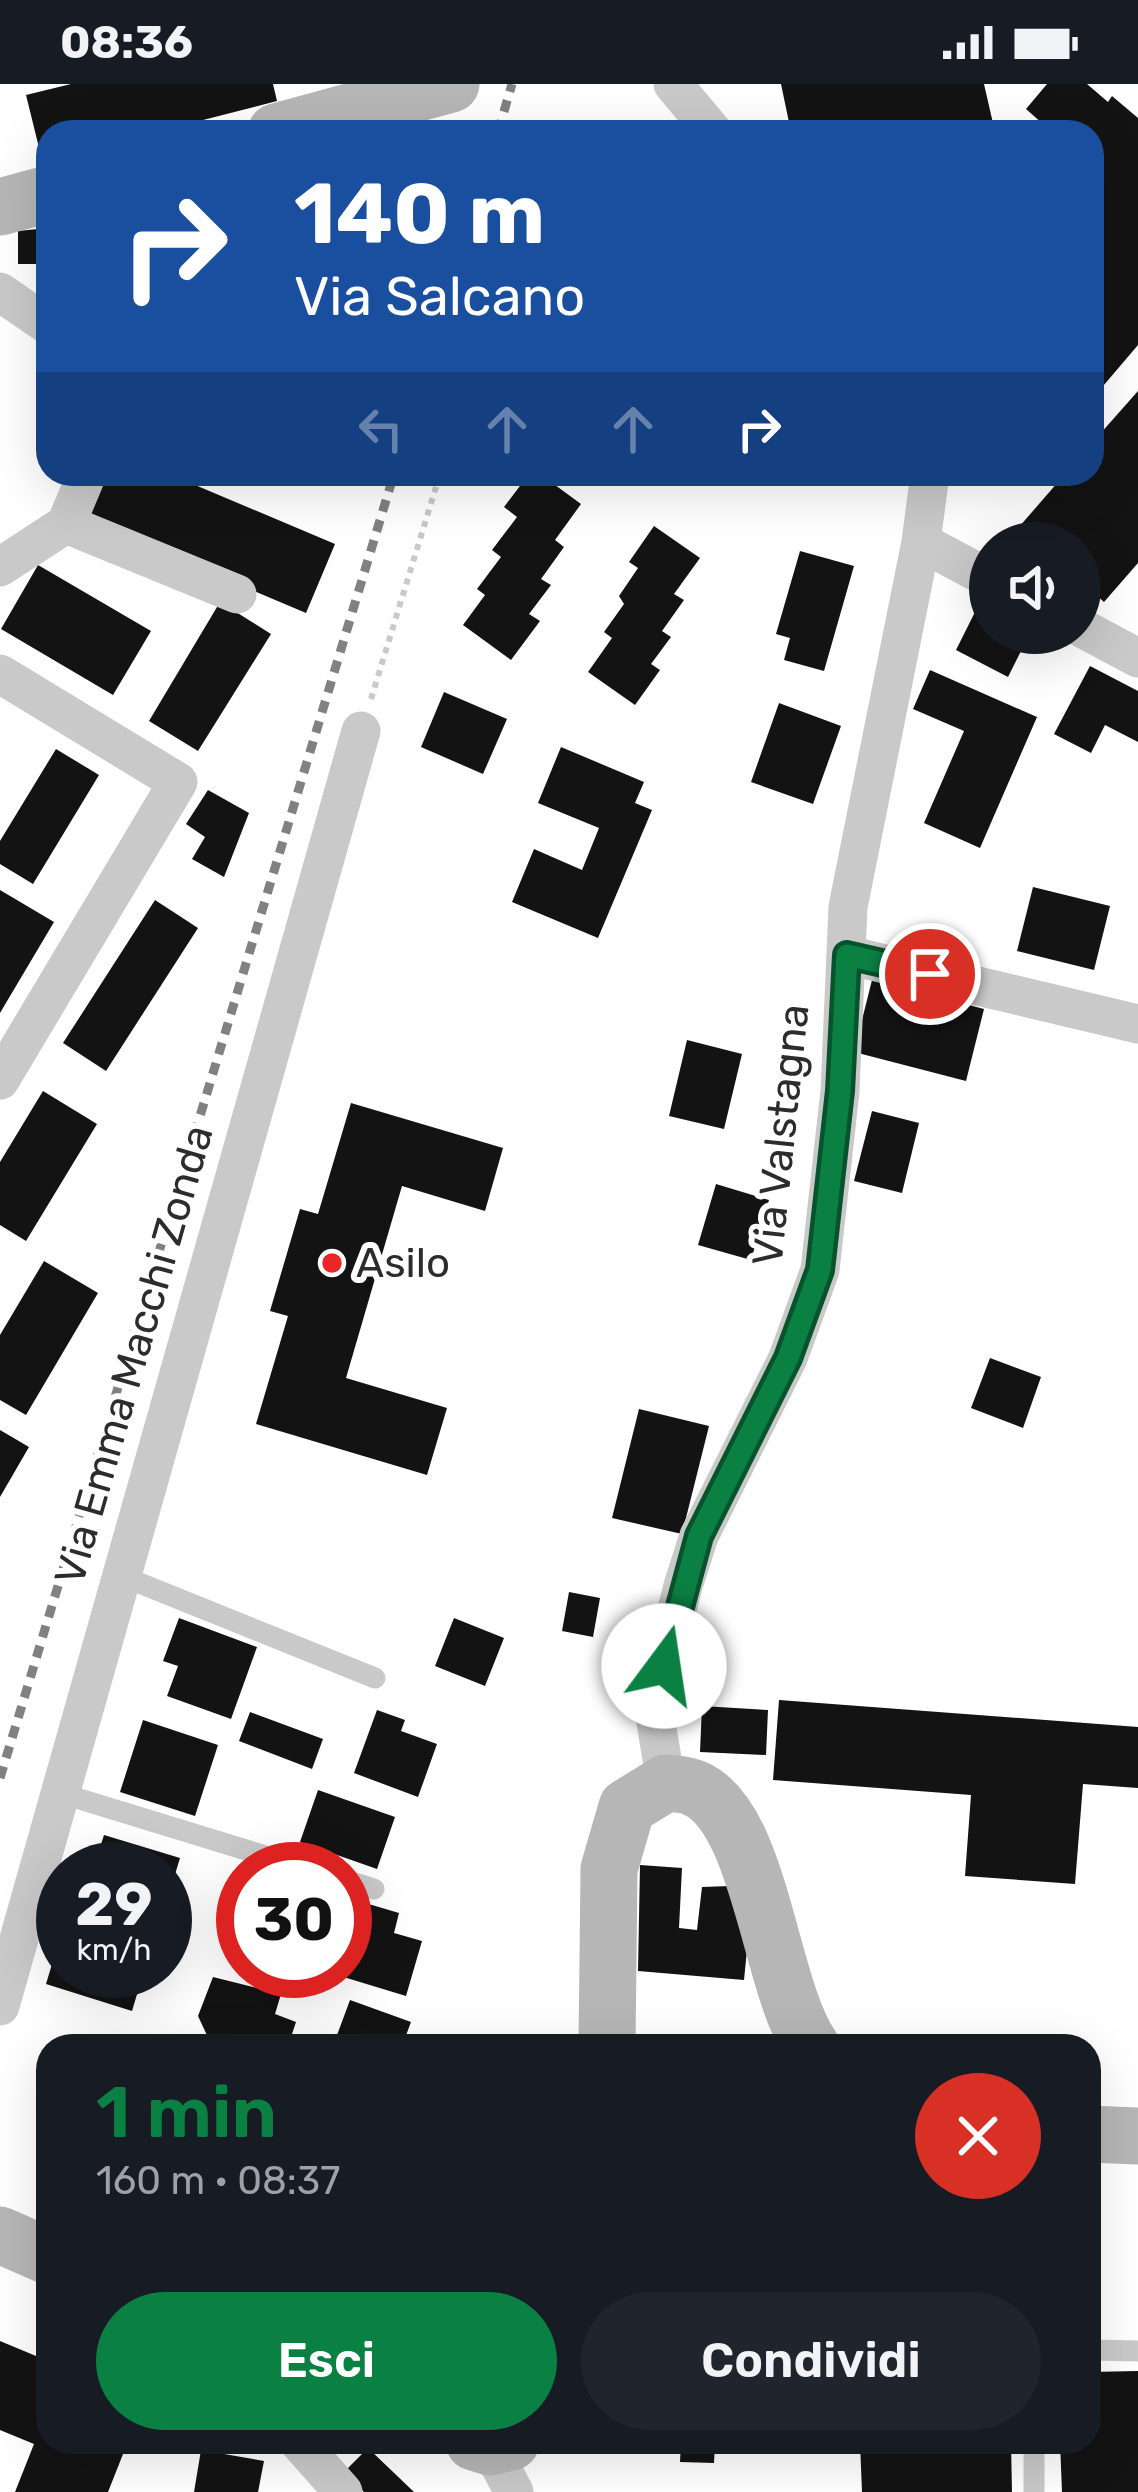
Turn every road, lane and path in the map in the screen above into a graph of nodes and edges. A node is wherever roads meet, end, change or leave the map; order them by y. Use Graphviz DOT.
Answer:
graph roads {
  1 [pos="362,84"];
  2 [pos="452,84"];
  3 [pos="673,84"];
  4 [pos="291,120"];
  5 [pos="319,120"];
  6 [pos="703,120"];
  7 [pos="36,197"];
  8 [pos="0,207"];
  9 [pos="0,292"];
  10 [pos="36,317"];
  11 [pos="82,486"];
  12 [pos="436,486"];
  13 [pos="928,486"];
  14 [pos="66,524"];
  15 [pos="921,542"];
  16 [pos="0,567"];
  17 [pos="969,568"];
  18 [pos="237,594"];
  19 [pos="1101,638"];
  20 [pos="1138,658"];
  21 [pos="0,674"];
  22 [pos="362,731"];
  23 [pos="847,955"];
  24 [pos="1138,1024"];
  25 [pos="0,1080"];
  26 [pos="122,1576"];
  27 [pos="375,1678"];
  28 [pos="666,1783"];
  29 [pos="61,1792"];
  30 [pos="221,1842"];
  31 [pos="0,2006"];
  32 [pos="607,2034"];
  33 [pos="805,2034"];
  34 [pos="1101,2134"];
  35 [pos="1138,2136"];
  36 [pos="0,2235"];
  37 [pos="36,2251"];
  38 [pos="1101,2350"];
  39 [pos="1138,2351"];
  40 [pos="310,2454"];
  41 [pos="1034,2454"];
  42 [pos="343,2492"];
  43 [pos="1034,2492"];
  1 -- 4 [label="lane"];
  2 -- 5 [label="street"];
  3 -- 6 [label="street"];
  7 -- 8 [label="street"];
  9 -- 10 [label="street"];
  11 -- 14 [label="street"];
  12 -- 22 [label="path"];
  13 -- 15 [label="street, Via Valstagna"];
  14 -- 16 [label="street"];
  14 -- 18 [label="street"];
  15 -- 17 [label="street"];
  15 -- 23 [label="street, Via Valstagna"];
  19 -- 20 [label="street"];
  21 -- 25 [label="street"];
  22 -- 26 [label="street, Via Emma Macchi Zonda"];
  23 -- 24 [label="street"];
  23 -- 28 [label="street, Via Valstagna"];
  26 -- 27 [label="lane"];
  26 -- 29 [label="street, Via Emma Macchi Zonda"];
  28 -- 32 [label="street"];
  28 -- 33 [label="street"];
  29 -- 30 [label="lane"];
  29 -- 31 [label="street, Via Emma Macchi Zonda"];
  34 -- 35 [label="street"];
  36 -- 37 [label="street"];
  38 -- 39 [label="lane"];
  40 -- 42 [label="street"];
  41 -- 43 [label="lane"];
}
